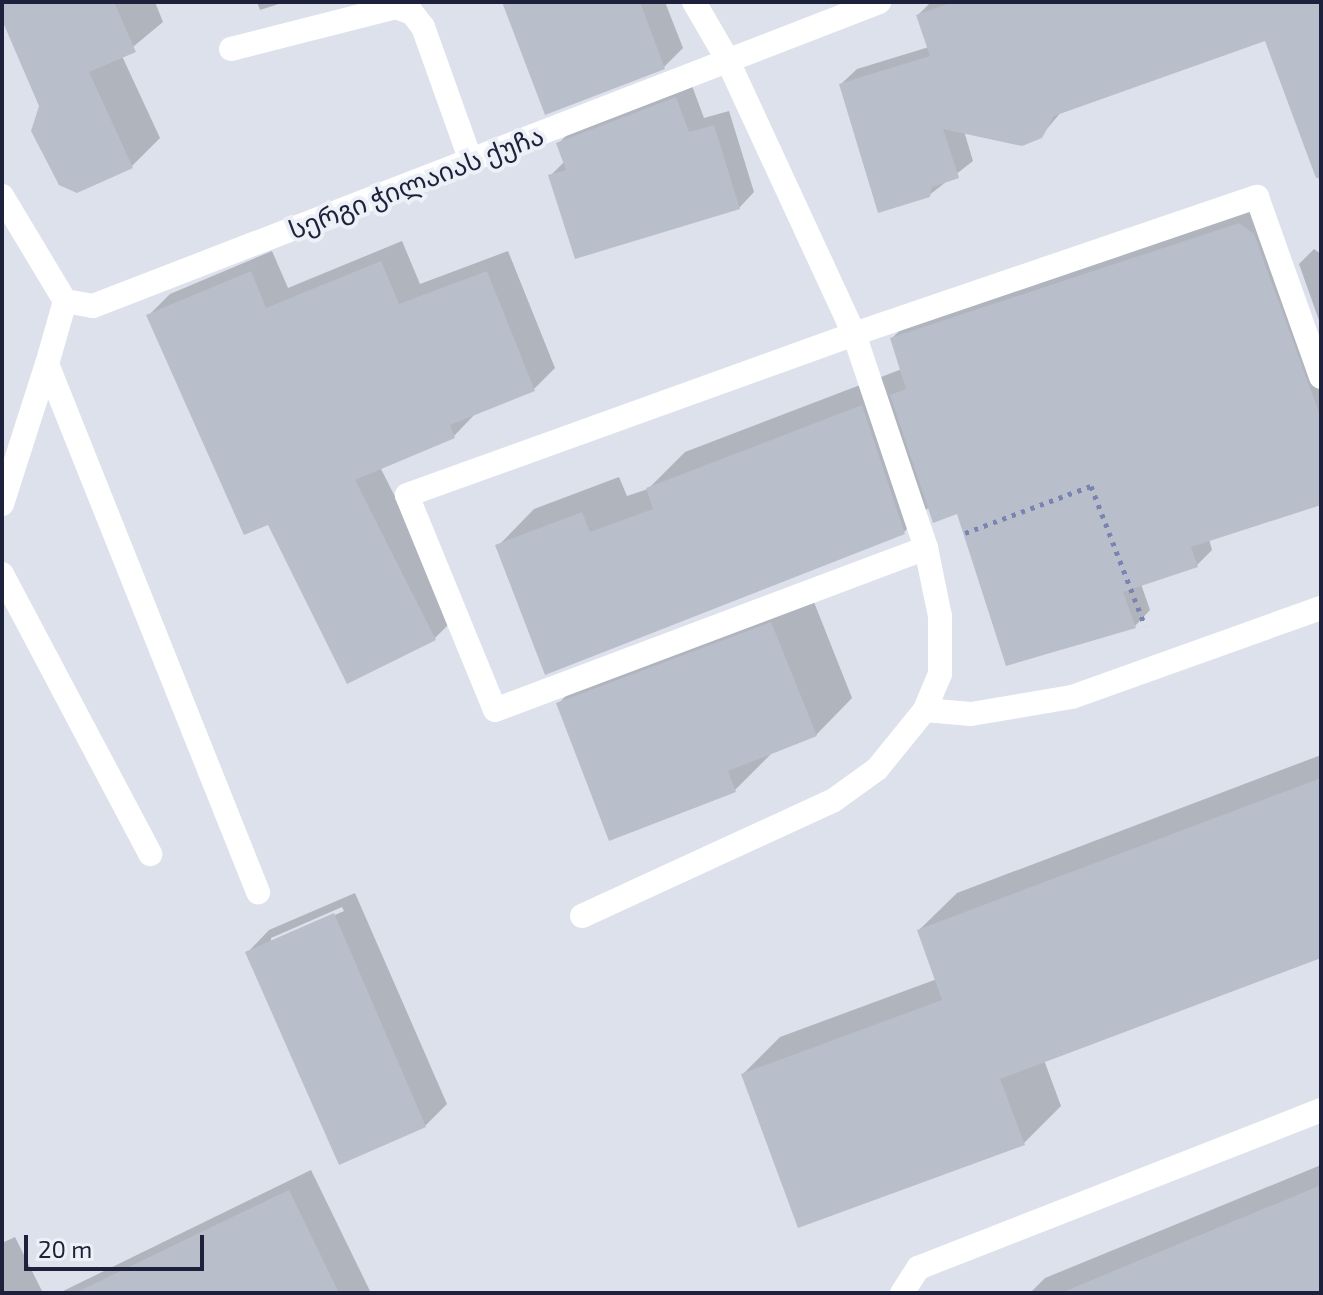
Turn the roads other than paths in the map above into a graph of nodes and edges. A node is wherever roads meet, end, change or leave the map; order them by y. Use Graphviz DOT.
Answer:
graph roads {
  1 [pos="694,2"];
  2 [pos="879,2"];
  3 [pos="231,49"];
  4 [pos="727,59"];
  5 [pos="471,161"];
  6 [pos="2,196"];
  7 [pos="65,301"];
  8 [pos="854,334"];
  9 [pos="47,364"];
  10 [pos="1321,377"];
  11 [pos="2,504"];
  12 [pos="926,548"];
  13 [pos="2,574"];
  14 [pos="1321,608"];
  15 [pos="925,710"];
  16 [pos="150,854"];
  17 [pos="258,892"];
  18 [pos="582,916"];
  19 [pos="1321,1110"];
  20 [pos="902,1293"];
  1 -- 4 [label="street"];
  2 -- 4 [label="street, სერგი ჭილაიას ქუჩა"];
  3 -- 5 [label="street"];
  4 -- 5 [label="street, სერგი ჭილაიას ქუჩა"];
  4 -- 8 [label="street"];
  5 -- 7 [label="street, სერგი ჭილაიას ქუჩა"];
  6 -- 7 [label="street"];
  7 -- 9 [label="street"];
  8 -- 10 [label="street"];
  8 -- 12 [label="street"];
  8 -- 12 [label="street"];
  9 -- 11 [label="street"];
  9 -- 17 [label="street"];
  12 -- 15 [label="street"];
  13 -- 16 [label="street"];
  14 -- 15 [label="street"];
  15 -- 18 [label="street"];
  19 -- 20 [label="street"];
}
